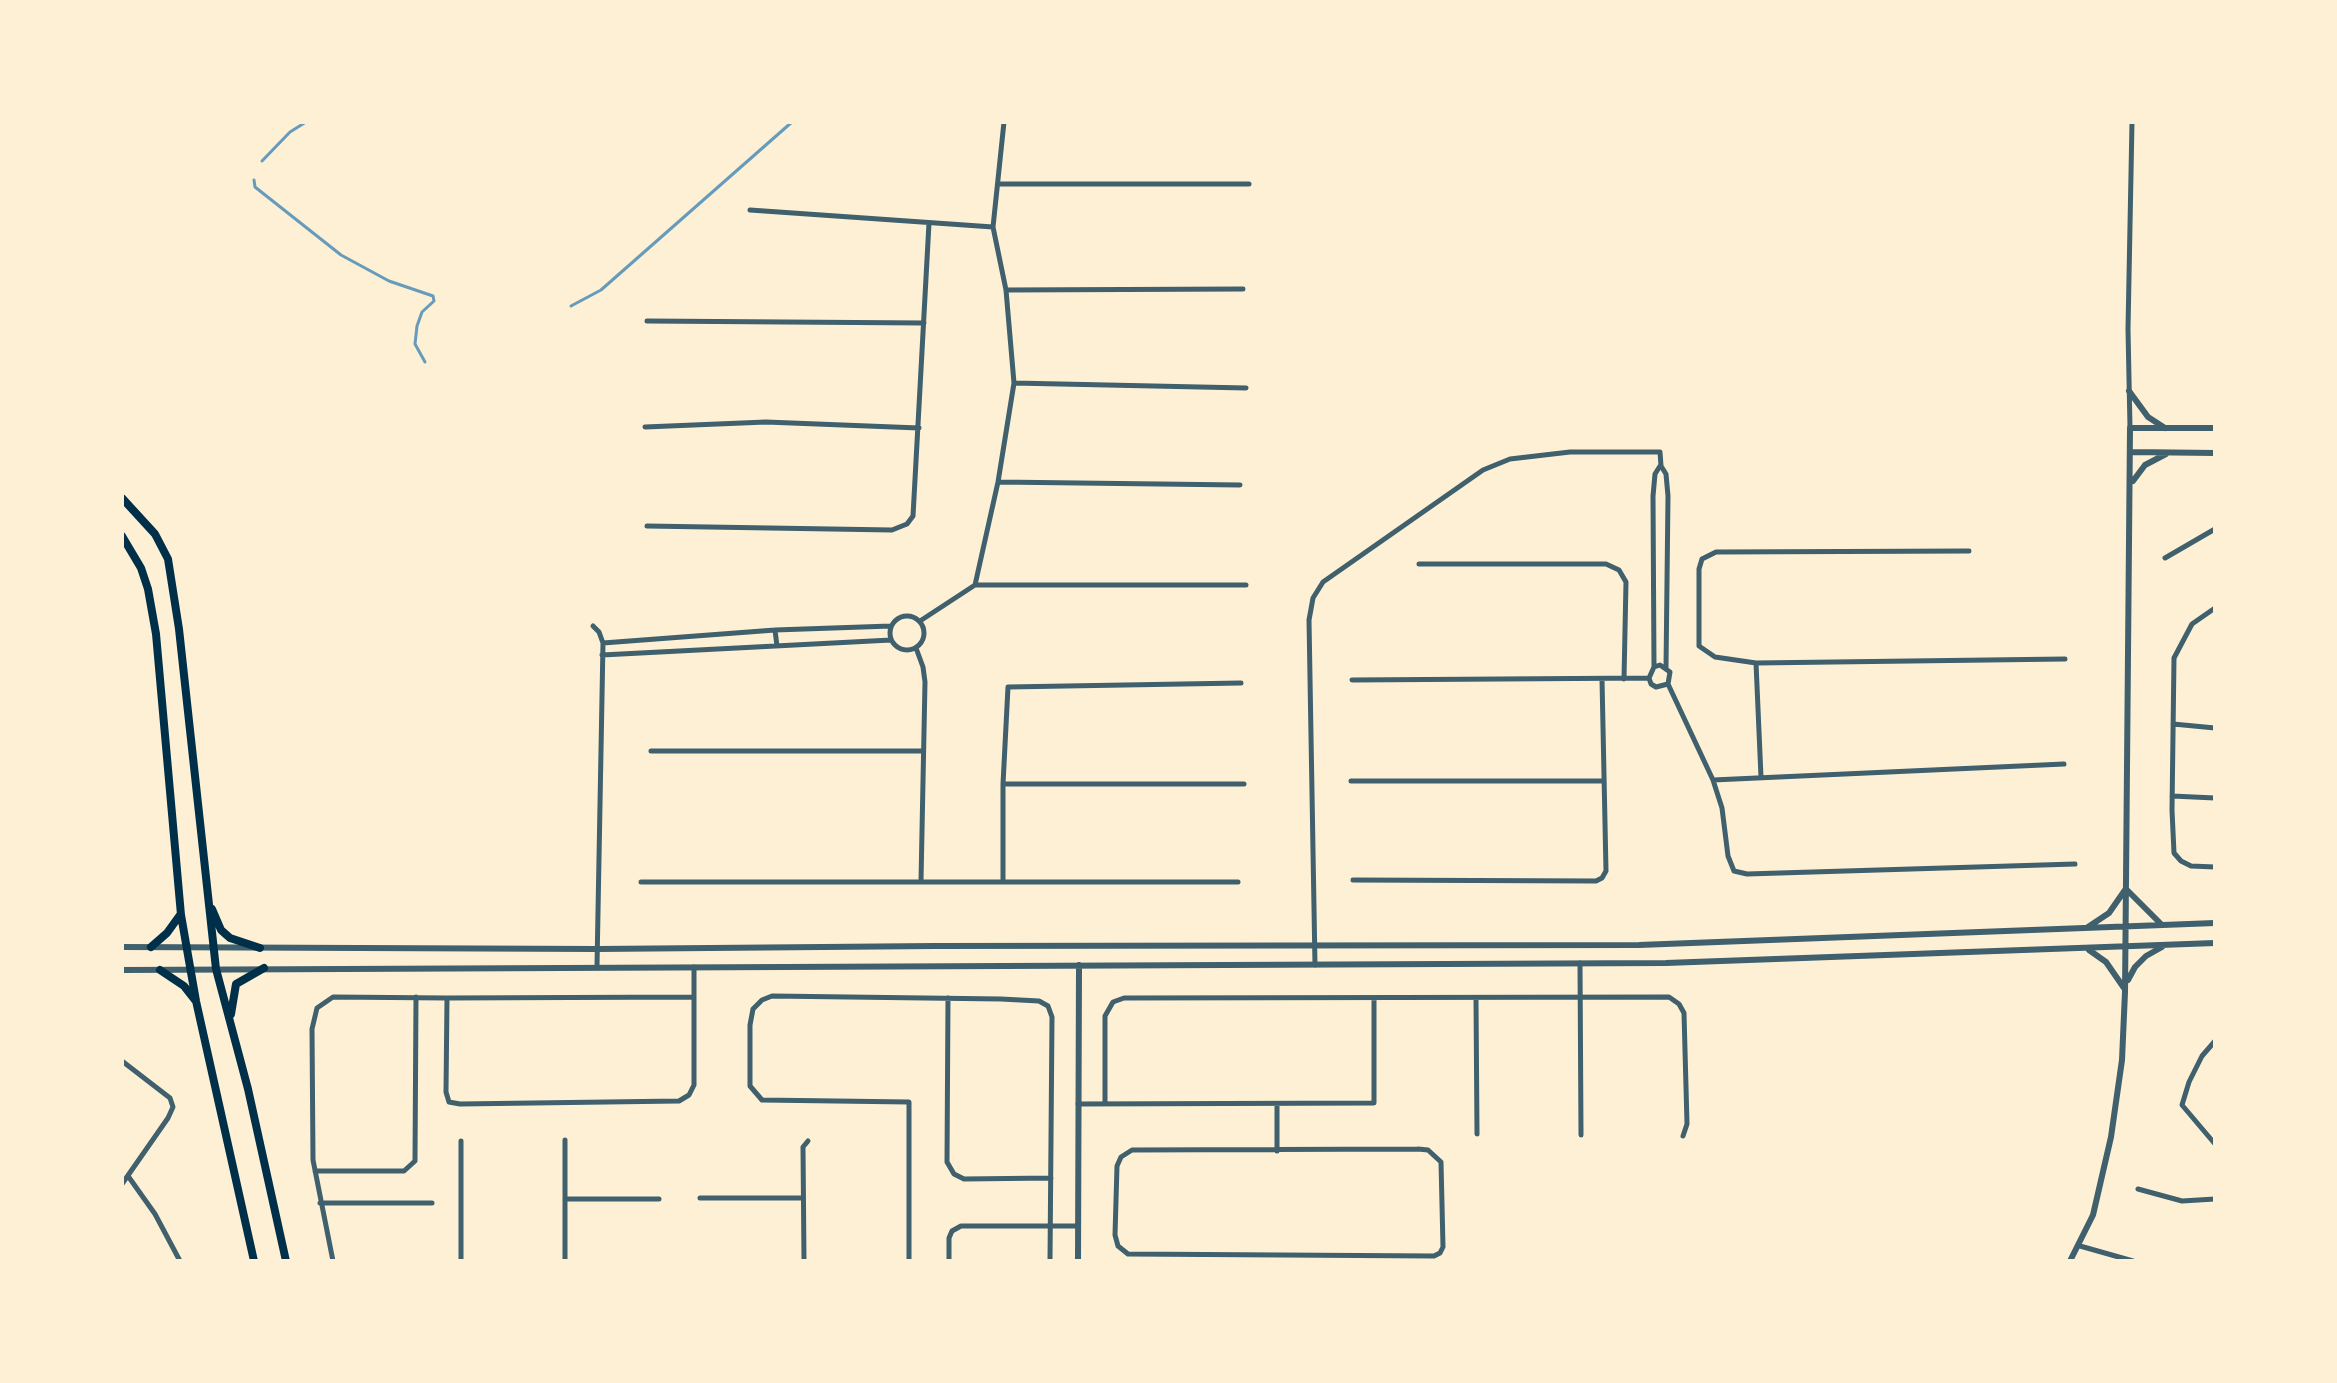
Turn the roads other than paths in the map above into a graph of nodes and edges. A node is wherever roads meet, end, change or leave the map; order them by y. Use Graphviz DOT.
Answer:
graph roads {
  1 [pos="1004,122"];
  2 [pos="2132,122"];
  3 [pos="999,184"];
  4 [pos="1249,184"];
  5 [pos="750,210"];
  6 [pos="929,223"];
  7 [pos="993,227"];
  8 [pos="1243,289"];
  9 [pos="1006,290"];
  10 [pos="647,321"];
  11 [pos="924,323"];
  12 [pos="1014,383"];
  13 [pos="1246,388"];
  14 [pos="2129,391"];
  15 [pos="645,427"];
  16 [pos="919,428"];
  17 [pos="2130,428"];
  18 [pos="2165,428"];
  19 [pos="2215,428"];
  20 [pos="2131,452"];
  21 [pos="2170,452"];
  22 [pos="2215,453"];
  23 [pos="1661,466"];
  24 [pos="998,482"];
  25 [pos="1240,485"];
  26 [pos="2131,485"];
  27 [pos="122,498"];
  28 [pos="647,526"];
  29 [pos="2215,529"];
  30 [pos="122,536"];
  31 [pos="1969,551"];
  32 [pos="2165,558"];
  33 [pos="1419,564"];
  34 [pos="975,585"];
  35 [pos="1246,585"];
  36 [pos="2215,608"];
  37 [pos="920,621"];
  38 [pos="593,626"];
  39 [pos="891,626"];
  40 [pos="775,630"];
  41 [pos="738,632"];
  42 [pos="891,640"];
  43 [pos="603,643"];
  44 [pos="777,646"];
  45 [pos="740,648"];
  46 [pos="916,648"];
  47 [pos="602,655"];
  48 [pos="2065,659"];
  49 [pos="1756,663"];
  50 [pos="1654,667"];
  51 [pos="1666,668"];
  52 [pos="1649,678"];
  53 [pos="1602,679"];
  54 [pos="1624,679"];
  55 [pos="1352,680"];
  56 [pos="1241,683"];
  57 [pos="1668,684"];
  58 [pos="2173,724"];
  59 [pos="2215,728"];
  60 [pos="651,751"];
  61 [pos="922,751"];
  62 [pos="2064,764"];
  63 [pos="1761,777"];
  64 [pos="1713,780"];
  65 [pos="1351,781"];
  66 [pos="1604,781"];
  67 [pos="1003,784"];
  68 [pos="1244,784"];
  69 [pos="2172,796"];
  70 [pos="2215,798"];
  71 [pos="2075,864"];
  72 [pos="2215,867"];
  73 [pos="1003,880"];
  74 [pos="1353,880"];
  75 [pos="921,881"];
  76 [pos="641,882"];
  77 [pos="1238,882"];
  78 [pos="2126,889"];
  79 [pos="207,897"];
  80 [pos="181,915"];
  81 [pos="2215,923"];
  82 [pos="2162,925"];
  83 [pos="2126,927"];
  84 [pos="2085,928"];
  85 [pos="2215,943"];
  86 [pos="1314,946"];
  87 [pos="2164,946"];
  88 [pos="122,947"];
  89 [pos="151,947"];
  90 [pos="187,947"];
  91 [pos="213,947"];
  92 [pos="2126,947"];
  93 [pos="260,948"];
  94 [pos="2087,948"];
  95 [pos="597,949"];
  96 [pos="1580,963"];
  97 [pos="1079,965"];
  98 [pos="1315,965"];
  99 [pos="597,966"];
  100 [pos="694,967"];
  101 [pos="264,968"];
  102 [pos="216,969"];
  103 [pos="122,970"];
  104 [pos="160,970"];
  105 [pos="191,970"];
  106 [pos="2125,992"];
  107 [pos="416,997"];
  108 [pos="694,997"];
  109 [pos="447,998"];
  110 [pos="948,998"];
  111 [pos="1374,998"];
  112 [pos="1476,999"];
  113 [pos="1581,999"];
  114 [pos="196,1001"];
  115 [pos="231,1025"];
  116 [pos="2215,1041"];
  117 [pos="122,1063"];
  118 [pos="1078,1104"];
  119 [pos="1105,1104"];
  120 [pos="1277,1104"];
  121 [pos="1477,1134"];
  122 [pos="1581,1135"];
  123 [pos="1683,1136"];
  124 [pos="565,1140"];
  125 [pos="461,1141"];
  126 [pos="808,1141"];
  127 [pos="2215,1144"];
  128 [pos="1277,1151"];
  129 [pos="315,1171"];
  130 [pos="128,1176"];
  131 [pos="1051,1178"];
  132 [pos="122,1184"];
  133 [pos="2138,1189"];
  134 [pos="700,1198"];
  135 [pos="803,1198"];
  136 [pos="565,1199"];
  137 [pos="659,1199"];
  138 [pos="2215,1199"];
  139 [pos="320,1203"];
  140 [pos="432,1203"];
  141 [pos="1050,1225"];
  142 [pos="1078,1226"];
  143 [pos="2080,1246"];
  144 [pos="180,1261"];
  145 [pos="254,1261"];
  146 [pos="286,1261"];
  147 [pos="333,1261"];
  148 [pos="461,1261"];
  149 [pos="565,1261"];
  150 [pos="804,1261"];
  151 [pos="909,1261"];
  152 [pos="949,1261"];
  153 [pos="1050,1261"];
  154 [pos="1078,1261"];
  155 [pos="2070,1261"];
  156 [pos="2133,1261"];
  1 -- 3 [label="street"];
  2 -- 14 [label="street"];
  3 -- 4 [label="street"];
  3 -- 7 [label="street"];
  5 -- 6 [label="street"];
  6 -- 7 [label="street"];
  6 -- 11 [label="street"];
  7 -- 9 [label="street"];
  8 -- 9 [label="street"];
  9 -- 12 [label="street"];
  10 -- 11 [label="street"];
  11 -- 16 [label="street"];
  12 -- 13 [label="street"];
  12 -- 24 [label="street"];
  14 -- 17 [label="street"];
  14 -- 18 [label="street"];
  15 -- 16 [label="street"];
  16 -- 28 [label="street"];
  17 -- 18 [label="street"];
  17 -- 20 [label="street"];
  18 -- 19 [label="street"];
  20 -- 21 [label="street"];
  20 -- 26 [label="street"];
  21 -- 22 [label="street"];
  21 -- 26 [label="street"];
  23 -- 50 [label="street"];
  23 -- 51 [label="street"];
  23 -- 86 [label="street"];
  24 -- 25 [label="street"];
  24 -- 34 [label="street"];
  26 -- 78 [label="street"];
  27 -- 79 [label="main road"];
  29 -- 32 [label="street"];
  30 -- 80 [label="main road"];
  31 -- 49 [label="street"];
  33 -- 54 [label="street"];
  34 -- 35 [label="street"];
  34 -- 37 [label="street"];
  36 -- 58 [label="street"];
  37 -- 39 [label="street"];
  37 -- 46 [label="street"];
  38 -- 43 [label="street"];
  39 -- 40 [label="street"];
  39 -- 42 [label="street"];
  40 -- 41 [label="street"];
  40 -- 44 [label="street"];
  41 -- 43 [label="street"];
  41 -- 45 [label="street"];
  42 -- 44 [label="street"];
  42 -- 46 [label="street"];
  43 -- 47 [label="street"];
  44 -- 45 [label="street"];
  45 -- 47 [label="street"];
  46 -- 61 [label="street"];
  47 -- 95 [label="street"];
  48 -- 49 [label="street"];
  49 -- 63 [label="street"];
  50 -- 51 [label="street"];
  50 -- 52 [label="street"];
  51 -- 57 [label="street"];
  52 -- 54 [label="street"];
  52 -- 57 [label="street"];
  53 -- 54 [label="street"];
  53 -- 55 [label="street"];
  53 -- 66 [label="street"];
  56 -- 67 [label="street"];
  57 -- 64 [label="street"];
  58 -- 59 [label="street"];
  58 -- 69 [label="street"];
  60 -- 61 [label="street"];
  61 -- 75 [label="street"];
  62 -- 63 [label="street"];
  63 -- 64 [label="street"];
  64 -- 71 [label="street"];
  65 -- 66 [label="street"];
  66 -- 74 [label="street"];
  67 -- 68 [label="street"];
  67 -- 73 [label="street"];
  69 -- 70 [label="street"];
  69 -- 72 [label="street"];
  73 -- 75 [label="street"];
  73 -- 77 [label="street"];
  75 -- 76 [label="street"];
  78 -- 82 [label="street"];
  78 -- 83 [label="street"];
  78 -- 84 [label="street"];
  79 -- 91 [label="main road"];
  79 -- 93 [label="main road"];
  80 -- 89 [label="main road"];
  80 -- 90 [label="main road"];
  81 -- 82 [label="street"];
  82 -- 83 [label="street"];
  83 -- 84 [label="street"];
  83 -- 92 [label="street"];
  84 -- 86 [label="street"];
  85 -- 87 [label="street"];
  86 -- 95 [label="street"];
  86 -- 98 [label="street"];
  87 -- 92 [label="street"];
  87 -- 106 [label="street"];
  88 -- 89 [label="street"];
  89 -- 90 [label="street"];
  90 -- 91 [label="street"];
  90 -- 105 [label="main road"];
  91 -- 93 [label="street"];
  91 -- 102 [label="main road"];
  92 -- 94 [label="street"];
  92 -- 106 [label="street"];
  93 -- 95 [label="street"];
  94 -- 96 [label="street"];
  94 -- 106 [label="street"];
  95 -- 99 [label="street"];
  96 -- 98 [label="street"];
  96 -- 113 [label="street"];
  97 -- 98 [label="street"];
  97 -- 100 [label="street"];
  97 -- 118 [label="street"];
  99 -- 100 [label="street"];
  99 -- 101 [label="street"];
  100 -- 108 [label="street"];
  101 -- 102 [label="street"];
  101 -- 115 [label="main road"];
  102 -- 105 [label="street"];
  102 -- 115 [label="main road"];
  103 -- 104 [label="street"];
  104 -- 105 [label="street"];
  104 -- 114 [label="main road"];
  105 -- 114 [label="main road"];
  106 -- 143 [label="street"];
  107 -- 109 [label="street"];
  107 -- 129 [label="street"];
  107 -- 129 [label="street"];
  108 -- 109 [label="street"];
  108 -- 109 [label="street"];
  110 -- 131 [label="street"];
  110 -- 131 [label="street"];
  110 -- 151 [label="street"];
  111 -- 112 [label="street"];
  111 -- 119 [label="street"];
  111 -- 120 [label="street"];
  112 -- 113 [label="street"];
  112 -- 121 [label="street"];
  113 -- 122 [label="street"];
  113 -- 123 [label="street"];
  114 -- 145 [label="main road"];
  115 -- 146 [label="main road"];
  116 -- 127 [label="street"];
  117 -- 130 [label="street"];
  118 -- 119 [label="street"];
  118 -- 142 [label="street"];
  119 -- 120 [label="street"];
  120 -- 128 [label="street"];
  124 -- 136 [label="street"];
  125 -- 148 [label="street"];
  126 -- 135 [label="street"];
  128 -- 128 [label="street"];
  129 -- 139 [label="street"];
  130 -- 132 [label="street"];
  130 -- 144 [label="street"];
  131 -- 141 [label="street"];
  133 -- 138 [label="street"];
  134 -- 135 [label="street"];
  135 -- 150 [label="street"];
  136 -- 137 [label="street"];
  136 -- 149 [label="street"];
  139 -- 140 [label="street"];
  139 -- 147 [label="street"];
  141 -- 142 [label="street"];
  141 -- 152 [label="street"];
  141 -- 153 [label="street"];
  142 -- 154 [label="street"];
  143 -- 155 [label="street"];
  143 -- 156 [label="street"];
}
